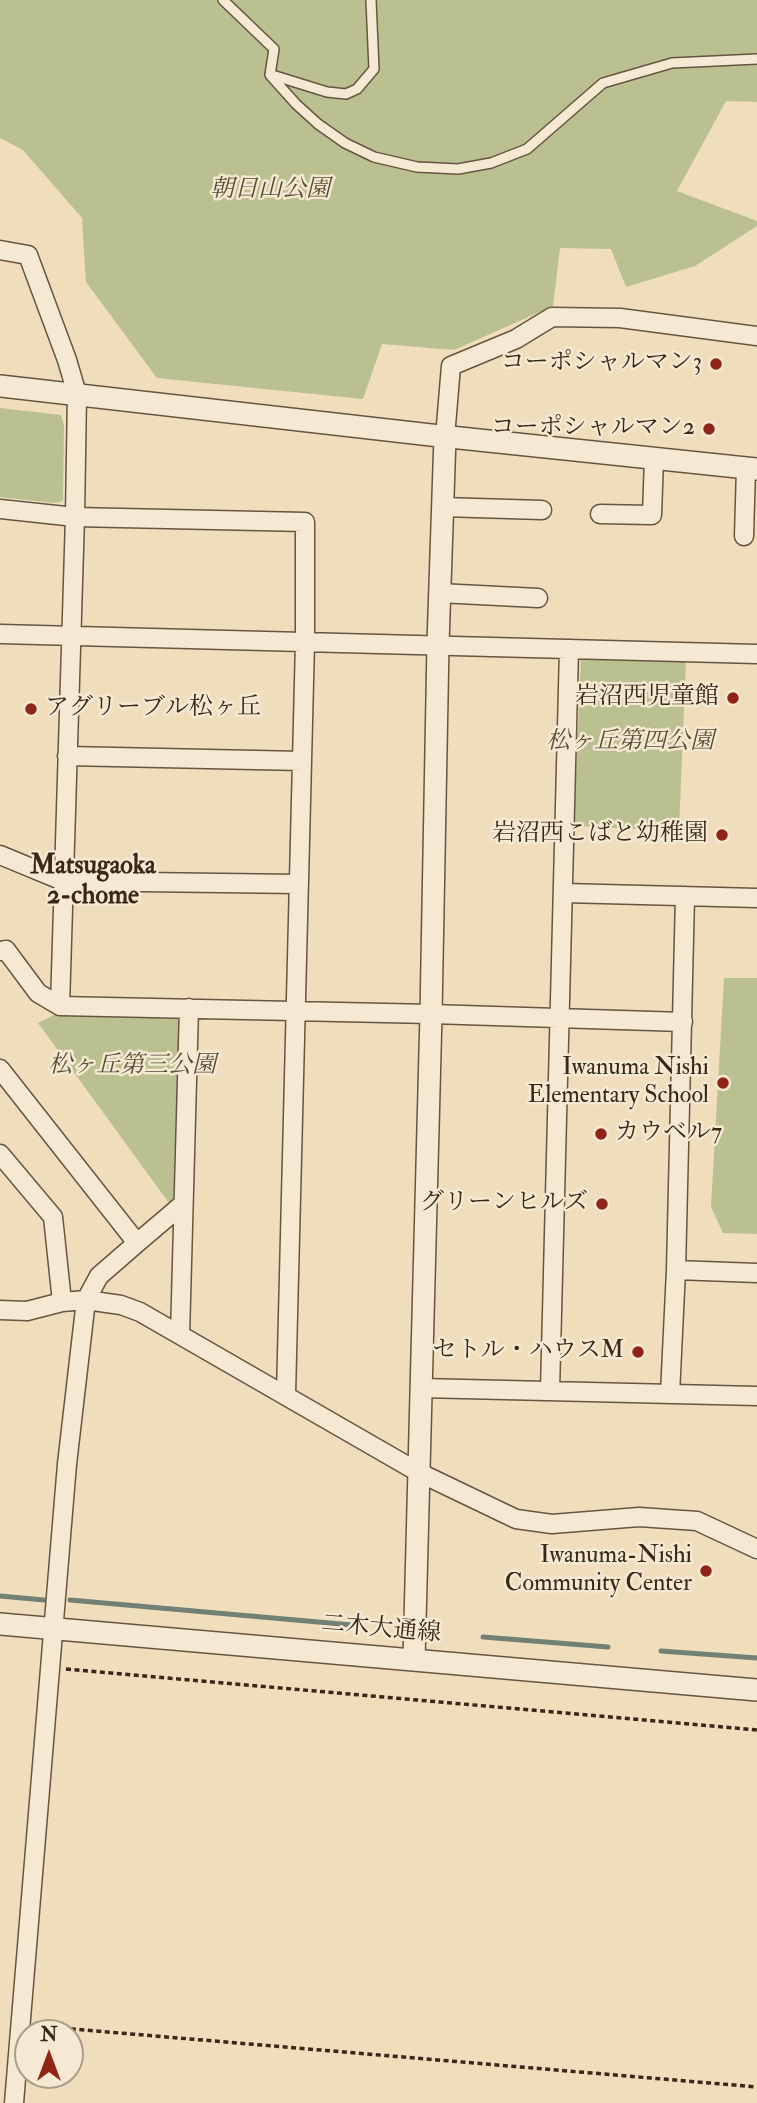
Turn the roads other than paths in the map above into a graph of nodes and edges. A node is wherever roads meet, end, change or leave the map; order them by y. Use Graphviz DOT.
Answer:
graph roads {
  1 [pos="223,0"];
  2 [pos="371,0"];
  3 [pos="757,59"];
  4 [pos="270,75"];
  5 [pos="0,250"];
  6 [pos="757,336"];
  7 [pos="0,386"];
  8 [pos="77,394"];
  9 [pos="445,437"];
  10 [pos="654,458"];
  11 [pos="751,469"];
  12 [pos="442,507"];
  13 [pos="0,509"];
  14 [pos="542,510"];
  15 [pos="600,514"];
  16 [pos="75,517"];
  17 [pos="744,537"];
  18 [pos="439,593"];
  19 [pos="538,598"];
  20 [pos="0,634"];
  21 [pos="71,635"];
  22 [pos="305,642"];
  23 [pos="438,644"];
  24 [pos="569,649"];
  25 [pos="757,654"];
  26 [pos="67,756"];
  27 [pos="302,761"];
  28 [pos="0,855"];
  29 [pos="63,881"];
  30 [pos="299,884"];
  31 [pos="564,893"];
  32 [pos="685,896"];
  33 [pos="757,898"];
  34 [pos="0,951"];
  35 [pos="60,1006"];
  36 [pos="189,1008"];
  37 [pos="296,1012"];
  38 [pos="431,1014"];
  39 [pos="561,1018"];
  40 [pos="683,1022"];
  41 [pos="0,1069"];
  42 [pos="0,1154"];
  43 [pos="183,1204"];
  44 [pos="137,1243"];
  45 [pos="676,1270"];
  46 [pos="757,1273"];
  47 [pos="86,1300"];
  48 [pos="62,1302"];
  49 [pos="0,1310"];
  50 [pos="180,1335"];
  51 [pos="422,1388"];
  52 [pos="550,1391"];
  53 [pos="286,1394"];
  54 [pos="670,1394"];
  55 [pos="757,1396"];
  56 [pos="418,1472"];
  57 [pos="757,1549"];
  58 [pos="0,1624"];
  59 [pos="54,1628"];
  60 [pos="414,1659"];
  61 [pos="757,1690"];
  62 [pos="14,2103"];
  1 -- 4 [label="lane"];
  2 -- 4 [label="lane"];
  3 -- 4 [label="lane"];
  5 -- 8 [label="street"];
  6 -- 9 [label="street"];
  7 -- 8 [label="street"];
  8 -- 9 [label="street"];
  8 -- 16 [label="street"];
  9 -- 10 [label="street"];
  9 -- 12 [label="street"];
  10 -- 11 [label="street"];
  10 -- 15 [label="street"];
  11 -- 17 [label="street"];
  12 -- 14 [label="street"];
  12 -- 18 [label="street"];
  13 -- 16 [label="street"];
  16 -- 21 [label="street"];
  16 -- 22 [label="street"];
  18 -- 19 [label="street"];
  18 -- 23 [label="street"];
  20 -- 21 [label="street"];
  21 -- 22 [label="street"];
  21 -- 26 [label="street"];
  22 -- 23 [label="street"];
  22 -- 27 [label="street"];
  23 -- 24 [label="street"];
  23 -- 38 [label="street"];
  24 -- 25 [label="street"];
  24 -- 31 [label="street"];
  26 -- 27 [label="street"];
  26 -- 29 [label="street"];
  27 -- 30 [label="street"];
  28 -- 29 [label="street"];
  29 -- 30 [label="street"];
  29 -- 35 [label="street"];
  30 -- 37 [label="street"];
  31 -- 32 [label="street"];
  31 -- 39 [label="street"];
  32 -- 33 [label="street"];
  32 -- 40 [label="street"];
  34 -- 35 [label="street"];
  35 -- 36 [label="street"];
  36 -- 37 [label="street"];
  36 -- 43 [label="street"];
  37 -- 38 [label="street"];
  37 -- 53 [label="street"];
  38 -- 39 [label="street"];
  38 -- 51 [label="street"];
  39 -- 40 [label="street"];
  39 -- 52 [label="street"];
  40 -- 45 [label="street"];
  41 -- 44 [label="street"];
  42 -- 48 [label="street"];
  43 -- 44 [label="street"];
  43 -- 50 [label="street"];
  44 -- 47 [label="street"];
  45 -- 46 [label="street"];
  45 -- 54 [label="street"];
  47 -- 48 [label="street"];
  47 -- 50 [label="street"];
  47 -- 59 [label="street"];
  48 -- 49 [label="street"];
  50 -- 53 [label="street"];
  51 -- 52 [label="street"];
  51 -- 56 [label="street"];
  52 -- 54 [label="street"];
  53 -- 56 [label="street"];
  54 -- 55 [label="street"];
  56 -- 57 [label="street"];
  56 -- 60 [label="street"];
  58 -- 59 [label="street, 二木大通線"];
  59 -- 60 [label="street, 二木大通線"];
  59 -- 62 [label="street"];
  60 -- 61 [label="street, 二木大通線"];
}
